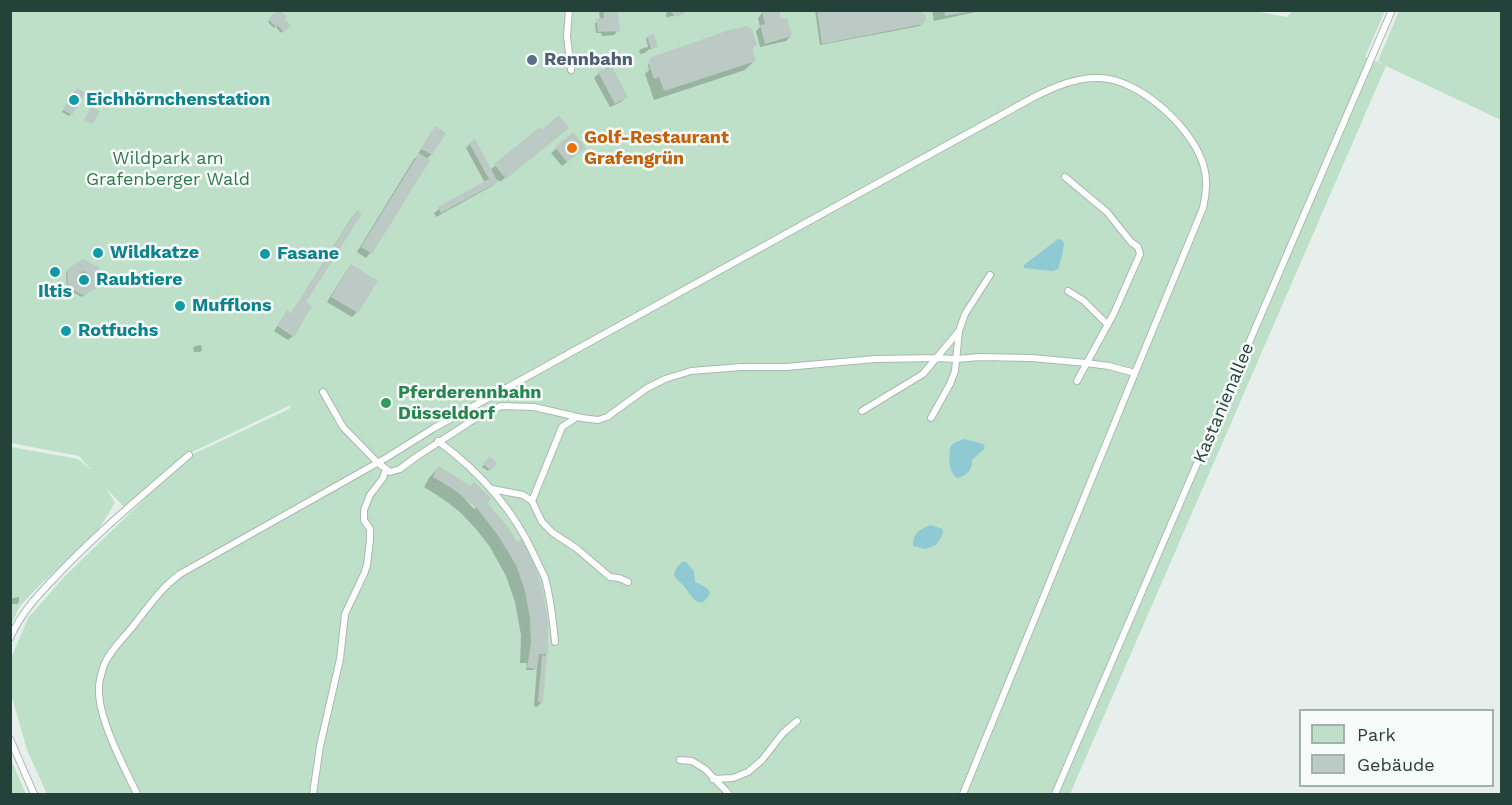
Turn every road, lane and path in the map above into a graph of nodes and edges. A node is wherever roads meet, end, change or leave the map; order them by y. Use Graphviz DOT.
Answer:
graph roads {
  1 [pos="569,10"];
  2 [pos="1392,10"];
  3 [pos="571,70"];
  4 [pos="1065,177"];
  5 [pos="990,275"];
  6 [pos="1068,291"];
  7 [pos="1108,325"];
  8 [pos="959,331"];
  9 [pos="936,358"];
  10 [pos="956,359"];
  11 [pos="1086,363"];
  12 [pos="1135,373"];
  13 [pos="1077,381"];
  14 [pos="323,392"];
  15 [pos="862,411"];
  16 [pos="577,417"];
  17 [pos="931,418"];
  18 [pos="438,441"];
  19 [pos="189,455"];
  20 [pos="378,462"];
  21 [pos="386,470"];
  22 [pos="491,488"];
  23 [pos="532,501"];
  24 [pos="628,582"];
  25 [pos="10,638"];
  26 [pos="555,642"];
  27 [pos="797,720"];
  28 [pos="10,739"];
  29 [pos="680,760"];
  30 [pos="713,779"];
  31 [pos="34,795"];
  32 [pos="137,795"];
  33 [pos="313,795"];
  34 [pos="729,795"];
  35 [pos="963,795"];
  36 [pos="1055,795"];
  1 -- 3 [label="lane"];
  2 -- 36 [label="lane, Kastanienallee"];
  4 -- 7 [label="lane"];
  5 -- 8 [label="lane"];
  6 -- 7 [label="lane"];
  7 -- 11 [label="lane"];
  8 -- 9 [label="lane"];
  8 -- 10 [label="lane"];
  9 -- 10 [label="lane"];
  9 -- 15 [label="lane"];
  9 -- 16 [label="lane"];
  10 -- 11 [label="lane"];
  10 -- 17 [label="lane"];
  11 -- 12 [label="lane"];
  11 -- 13 [label="lane"];
  12 -- 20 [label="lane"];
  12 -- 35 [label="lane"];
  14 -- 20 [label="lane"];
  16 -- 18 [label="lane"];
  16 -- 23 [label="lane"];
  18 -- 21 [label="lane"];
  18 -- 22 [label="lane"];
  19 -- 25 [label="lane"];
  20 -- 21 [label="lane"];
  20 -- 32 [label="lane"];
  21 -- 33 [label="lane"];
  22 -- 23 [label="lane"];
  22 -- 26 [label="lane"];
  23 -- 24 [label="lane"];
  27 -- 30 [label="lane"];
  28 -- 31 [label="lane"];
  29 -- 30 [label="lane"];
  30 -- 34 [label="lane"];
}
